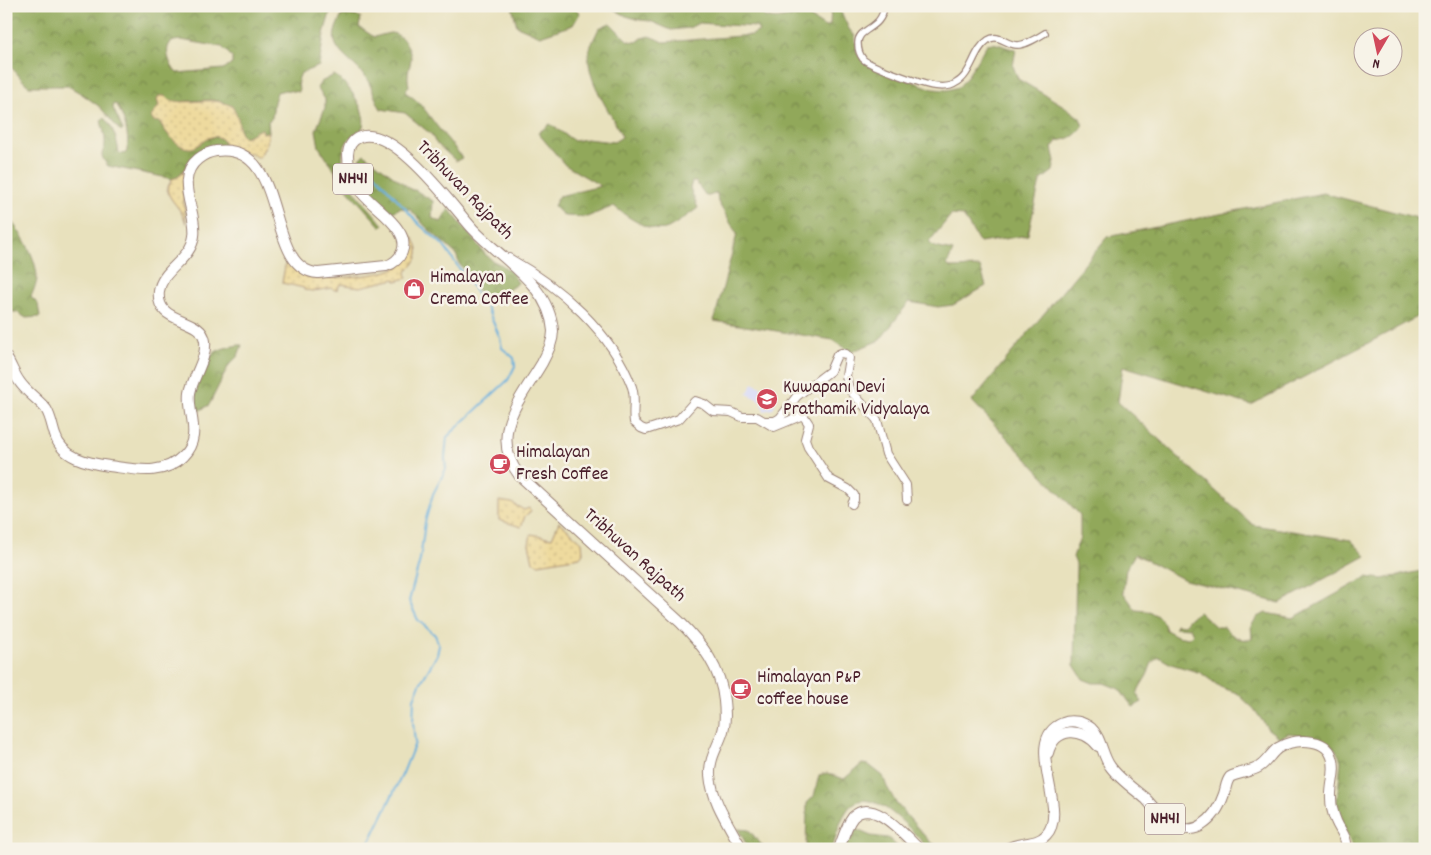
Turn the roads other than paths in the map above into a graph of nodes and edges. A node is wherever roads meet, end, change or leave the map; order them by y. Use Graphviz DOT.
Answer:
graph roads {
  1 [pos="884,6"];
  2 [pos="1045,33"];
  3 [pos="495,250"];
  4 [pos="6,357"];
  5 [pos="763,420"];
  6 [pos="907,500"];
  7 [pos="852,504"];
  8 [pos="742,849"];
  9 [pos="839,849"];
  10 [pos="919,849"];
  11 [pos="1007,849"];
  12 [pos="1346,849"];
  1 -- 2 [label="street"];
  3 -- 4 [label="highway, Tribhuvan Rajpath / NH41"];
  3 -- 5 [label="street"];
  3 -- 8 [label="highway, Tribhuvan Rajpath / NH41"];
  5 -- 6 [label="street"];
  5 -- 7 [label="street"];
  9 -- 10 [label="highway"];
  11 -- 12 [label="highway, NH41"];
}
